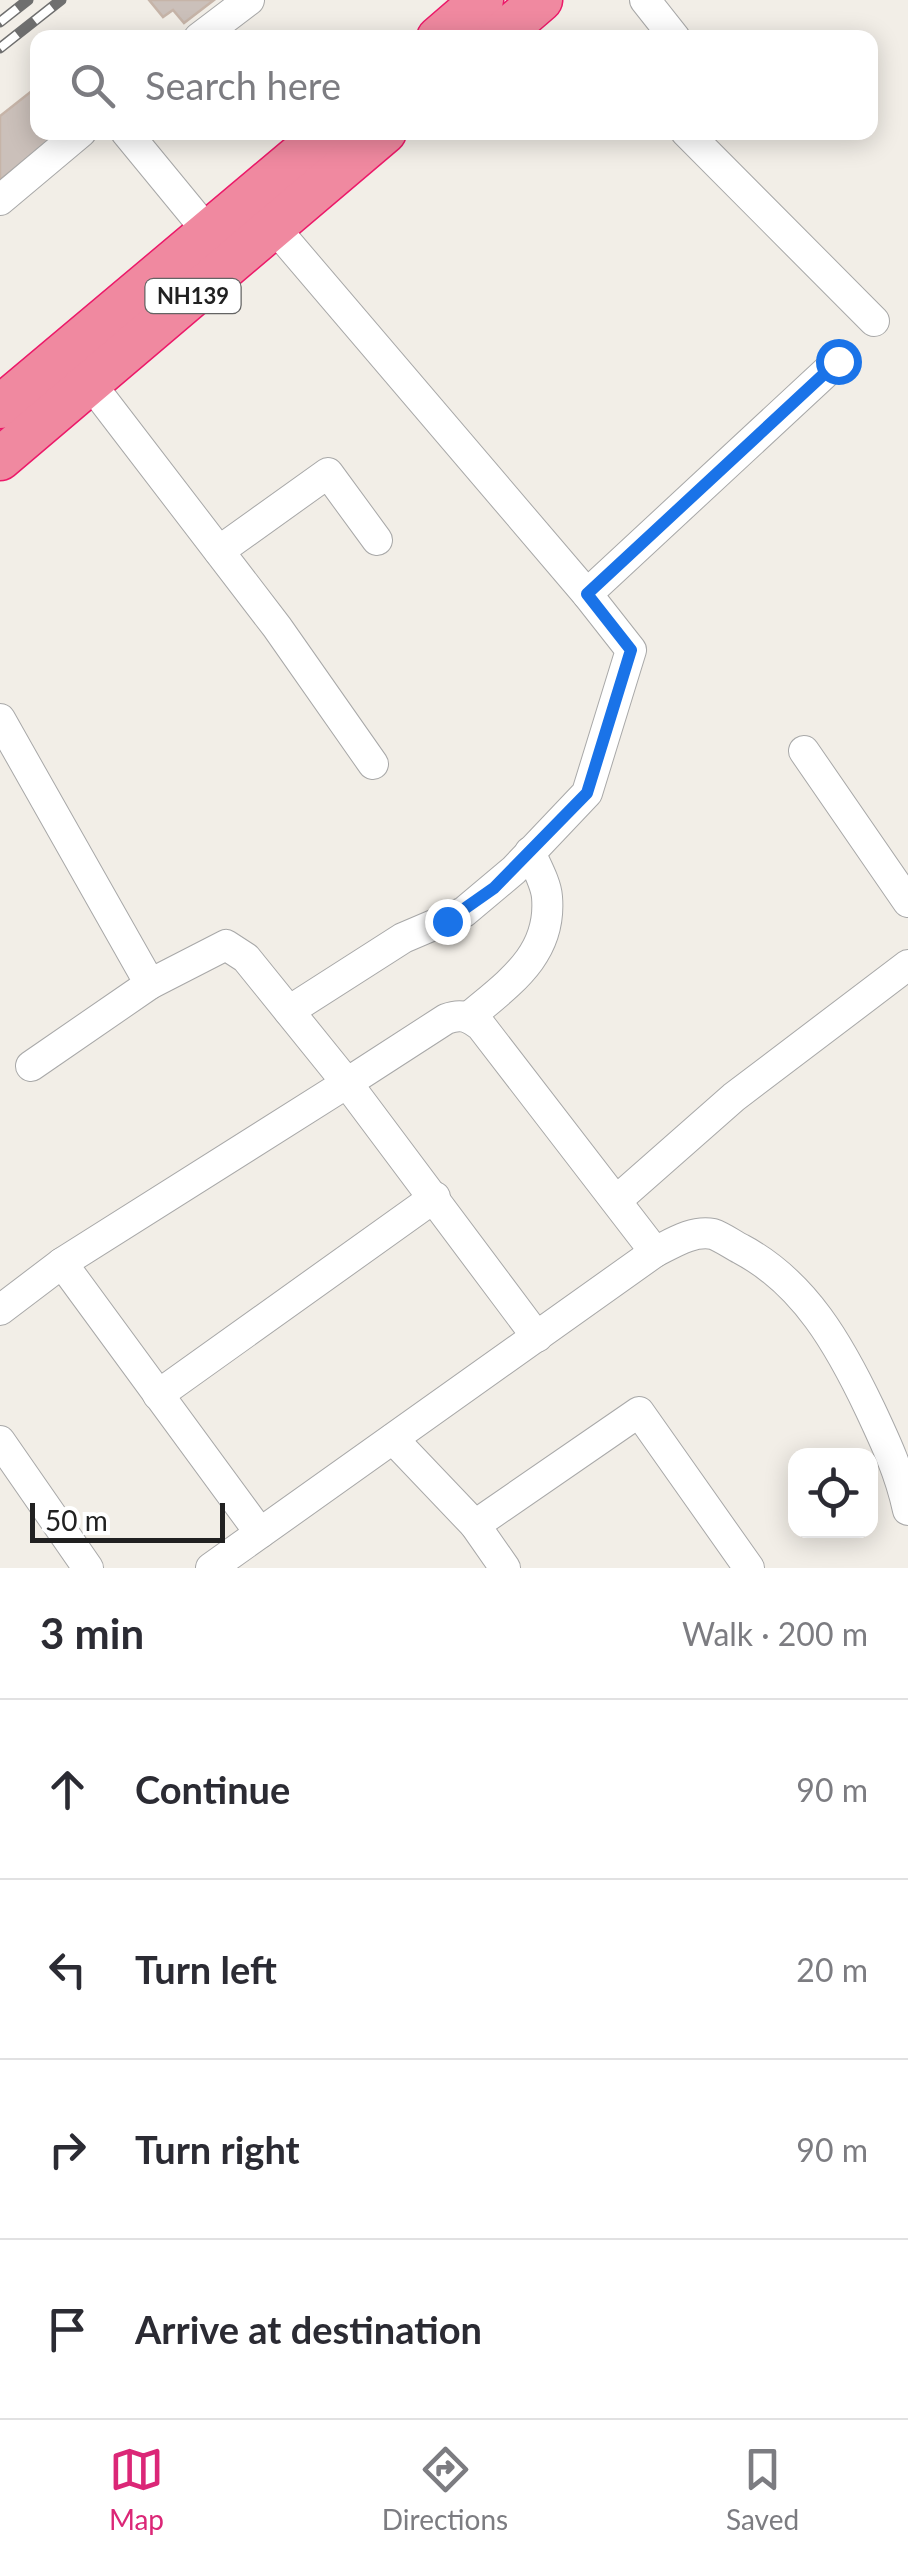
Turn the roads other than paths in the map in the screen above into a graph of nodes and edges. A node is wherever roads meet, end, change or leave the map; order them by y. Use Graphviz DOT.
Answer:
graph roads {
  1 [pos="248,0"];
  2 [pos="482,0"];
  3 [pos="541,0"];
  4 [pos="645,0"];
  5 [pos="209,30"];
  6 [pos="447,30"];
  7 [pos="506,30"];
  8 [pos="669,30"];
  9 [pos="71,140"];
  10 [pos="133,140"];
  11 [pos="320,140"];
  12 [pos="374,140"];
  13 [pos="694,140"];
  14 [pos="0,200"];
  15 [pos="262,212"];
  16 [pos="209,233"];
  17 [pos="874,321"];
  18 [pos="838,361"];
  19 [pos="90,383"];
  20 [pos="0,407"];
  21 [pos="0,460"];
  22 [pos="377,540"];
  23 [pos="219,551"];
  24 [pos="587,594"];
  25 [pos="0,719"];
  26 [pos="804,751"];
  27 [pos="373,764"];
  28 [pos="530,852"];
  29 [pos="908,902"];
  30 [pos="908,965"];
  31 [pos="150,984"];
  32 [pos="289,1011"];
  33 [pos="469,1017"];
  34 [pos="31,1066"];
  35 [pos="347,1083"];
  36 [pos="435,1197"];
  37 [pos="617,1200"];
  38 [pos="655,1252"];
  39 [pos="62,1263"];
  40 [pos="0,1310"];
  41 [pos="537,1337"];
  42 [pos="158,1395"];
  43 [pos="393,1439"];
  44 [pos="0,1442"];
  45 [pos="908,1510"];
  46 [pos="475,1525"];
  47 [pos="260,1533"];
  48 [pos="229,1563"];
  49 [pos="748,1567"];
  50 [pos="88,1568"];
  51 [pos="505,1568"];
  1 -- 5 [label="street"];
  2 -- 6 [label="highway"];
  3 -- 7 [label="highway"];
  4 -- 8 [label="street"];
  9 -- 14 [label="street"];
  10 -- 16 [label="street"];
  11 -- 15 [label="highway, NH139"];
  12 -- 15 [label="highway, NH139"];
  13 -- 17 [label="street"];
  15 -- 16 [label="highway, NH139"];
  15 -- 19 [label="highway, NH139"];
  15 -- 24 [label="street"];
  16 -- 20 [label="highway, NH139"];
  18 -- 24 [label="street"];
  19 -- 21 [label="highway, NH139"];
  19 -- 23 [label="street"];
  22 -- 23 [label="street"];
  23 -- 27 [label="street"];
  24 -- 28 [label="street"];
  25 -- 31 [label="street"];
  26 -- 29 [label="street"];
  28 -- 32 [label="street"];
  28 -- 33 [label="street"];
  30 -- 37 [label="street"];
  31 -- 32 [label="street"];
  31 -- 34 [label="street"];
  32 -- 35 [label="street"];
  33 -- 35 [label="street"];
  33 -- 37 [label="street"];
  35 -- 36 [label="street"];
  35 -- 39 [label="street"];
  36 -- 41 [label="street"];
  36 -- 42 [label="street"];
  37 -- 38 [label="street"];
  38 -- 41 [label="street"];
  38 -- 45 [label="street"];
  39 -- 40 [label="street"];
  39 -- 42 [label="street"];
  41 -- 43 [label="street"];
  42 -- 47 [label="street"];
  43 -- 46 [label="street"];
  43 -- 47 [label="street"];
  44 -- 50 [label="street"];
  46 -- 49 [label="street"];
  46 -- 51 [label="street"];
  47 -- 48 [label="street"];
}
